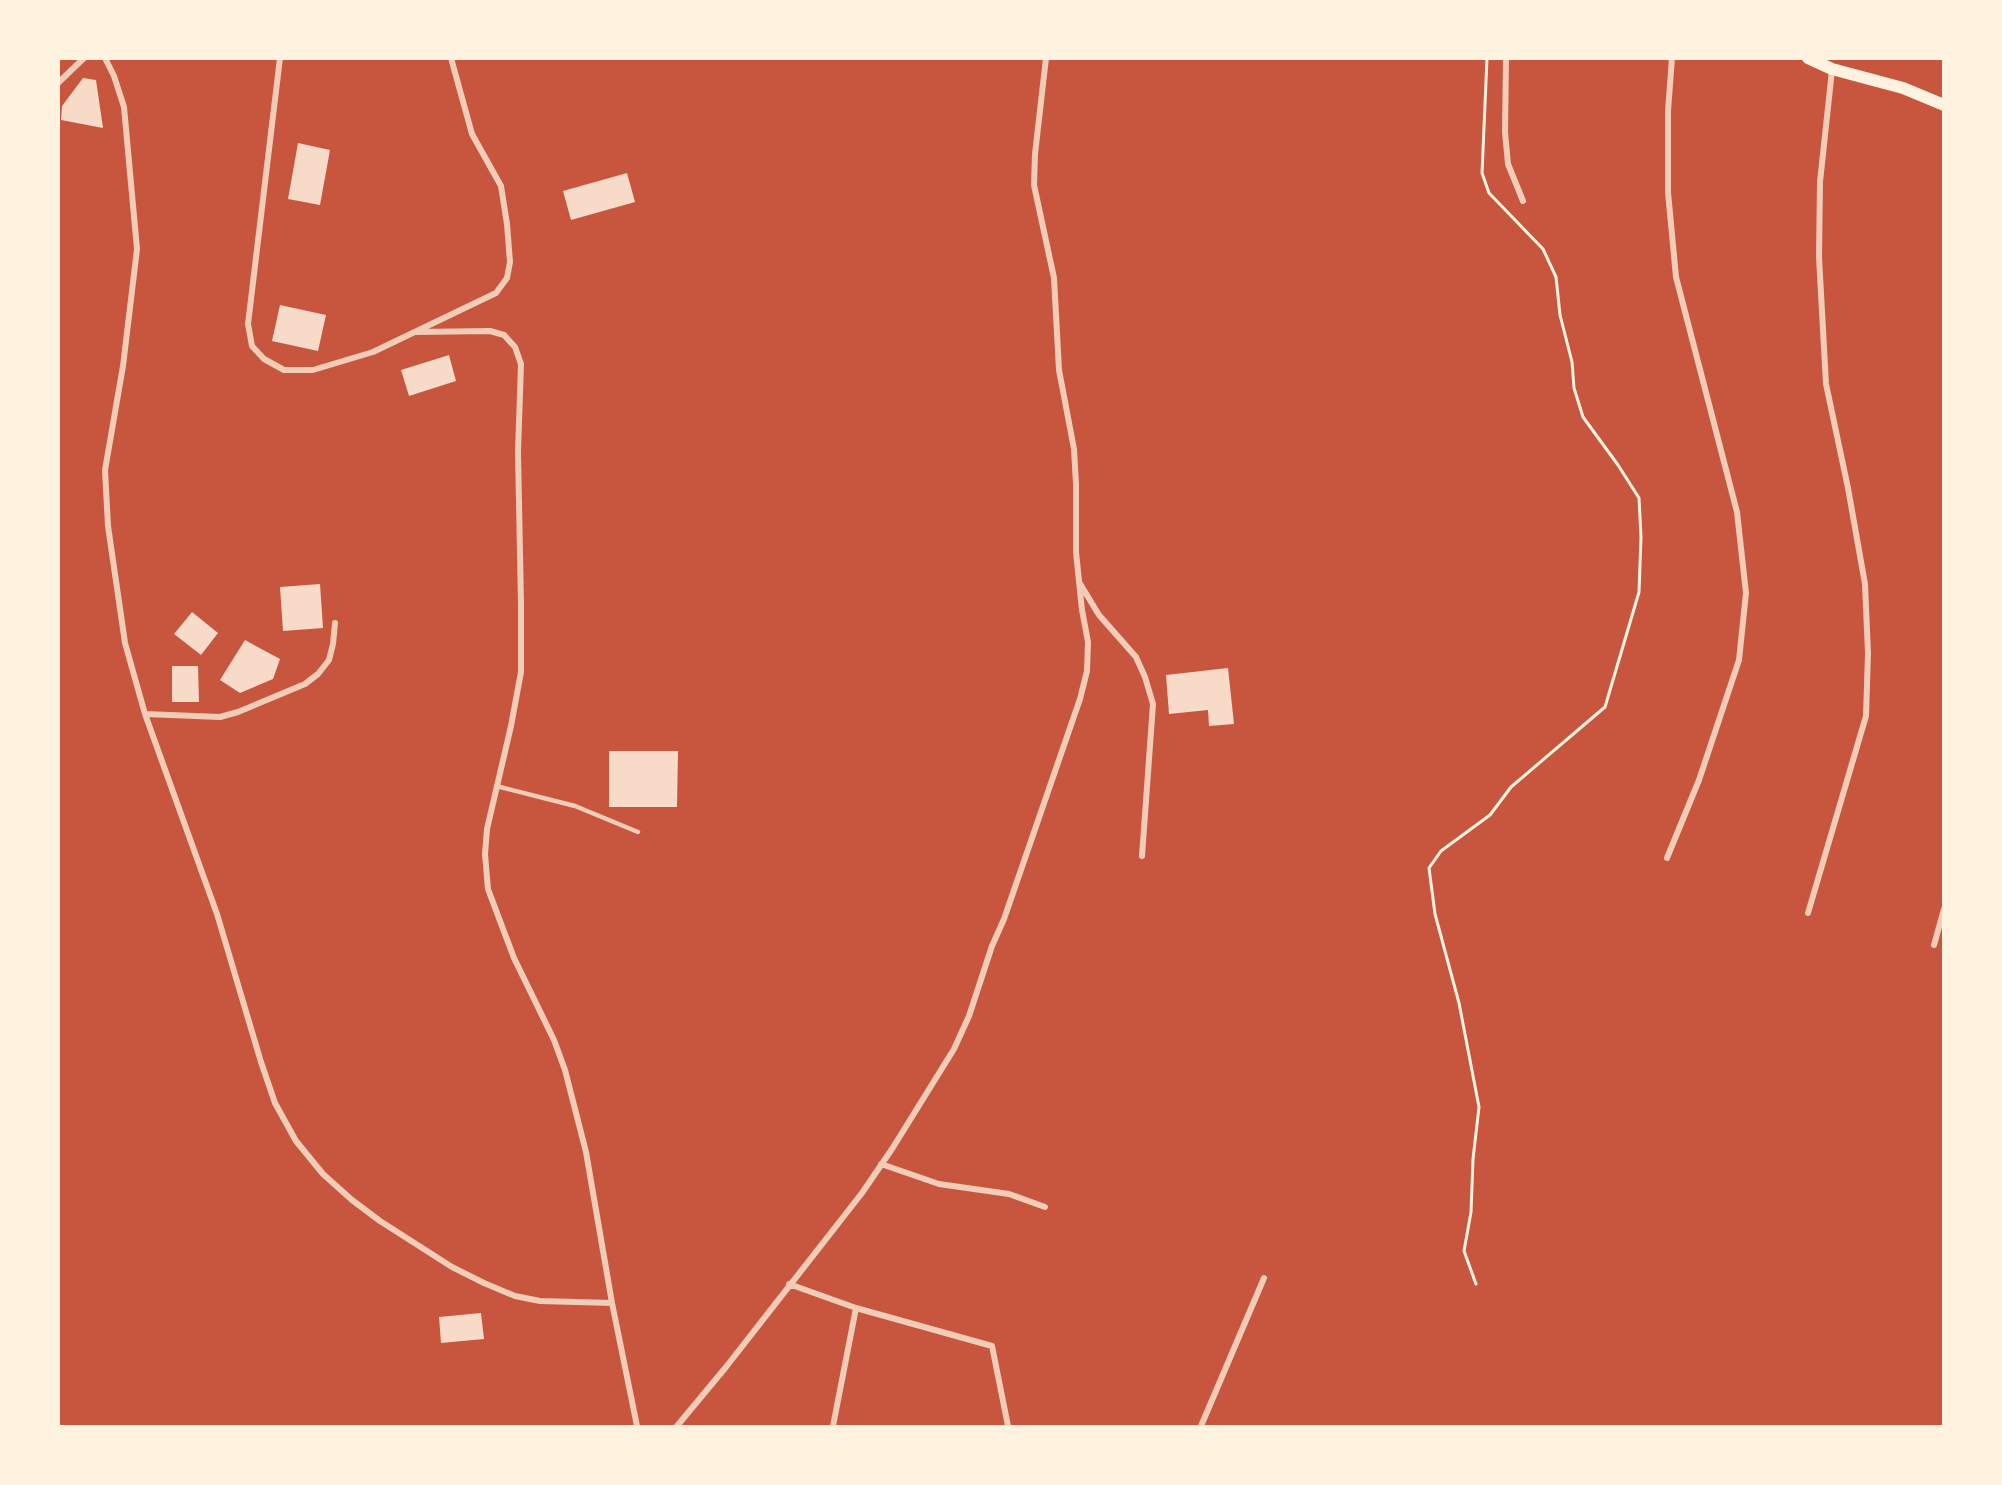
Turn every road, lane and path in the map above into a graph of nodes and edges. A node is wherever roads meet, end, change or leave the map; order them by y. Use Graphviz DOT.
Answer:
graph roads {
  1 [pos="84,58"];
  2 [pos="105,58"];
  3 [pos="280,58"];
  4 [pos="451,58"];
  5 [pos="1046,58"];
  6 [pos="1486,58"];
  7 [pos="1506,58"];
  8 [pos="1672,58"];
  9 [pos="1808,58"];
  10 [pos="1832,69"];
  11 [pos="58,83"];
  12 [pos="1944,105"];
  13 [pos="1523,201"];
  14 [pos="417,332"];
  15 [pos="1078,579"];
  16 [pos="335,623"];
  17 [pos="145,714"];
  18 [pos="496,786"];
  19 [pos="638,832"];
  20 [pos="1142,856"];
  21 [pos="1667,858"];
  22 [pos="1944,909"];
  23 [pos="1808,913"];
  24 [pos="1934,945"];
  25 [pos="881,1164"];
  26 [pos="1045,1207"];
  27 [pos="1264,1278"];
  28 [pos="789,1284"];
  29 [pos="1476,1284"];
  30 [pos="612,1303"];
  31 [pos="856,1308"];
  32 [pos="637,1426"];
  33 [pos="676,1426"];
  34 [pos="833,1426"];
  35 [pos="1008,1426"];
  36 [pos="1201,1426"];
  1 -- 11 [label="street"];
  2 -- 17 [label="street"];
  3 -- 14 [label="street"];
  4 -- 14 [label="street"];
  5 -- 15 [label="street"];
  6 -- 29 [label="path"];
  7 -- 13 [label="street"];
  8 -- 21 [label="street"];
  9 -- 10 [label="main road"];
  10 -- 12 [label="main road"];
  10 -- 23 [label="street"];
  14 -- 18 [label="street"];
  15 -- 20 [label="street"];
  15 -- 25 [label="street"];
  16 -- 17 [label="street"];
  17 -- 30 [label="street"];
  18 -- 19 [label="lane"];
  18 -- 30 [label="street"];
  22 -- 24 [label="street"];
  25 -- 26 [label="street"];
  25 -- 28 [label="street"];
  27 -- 36 [label="street"];
  28 -- 31 [label="street"];
  28 -- 33 [label="street"];
  30 -- 32 [label="street"];
  31 -- 34 [label="street"];
  31 -- 35 [label="street"];
}
